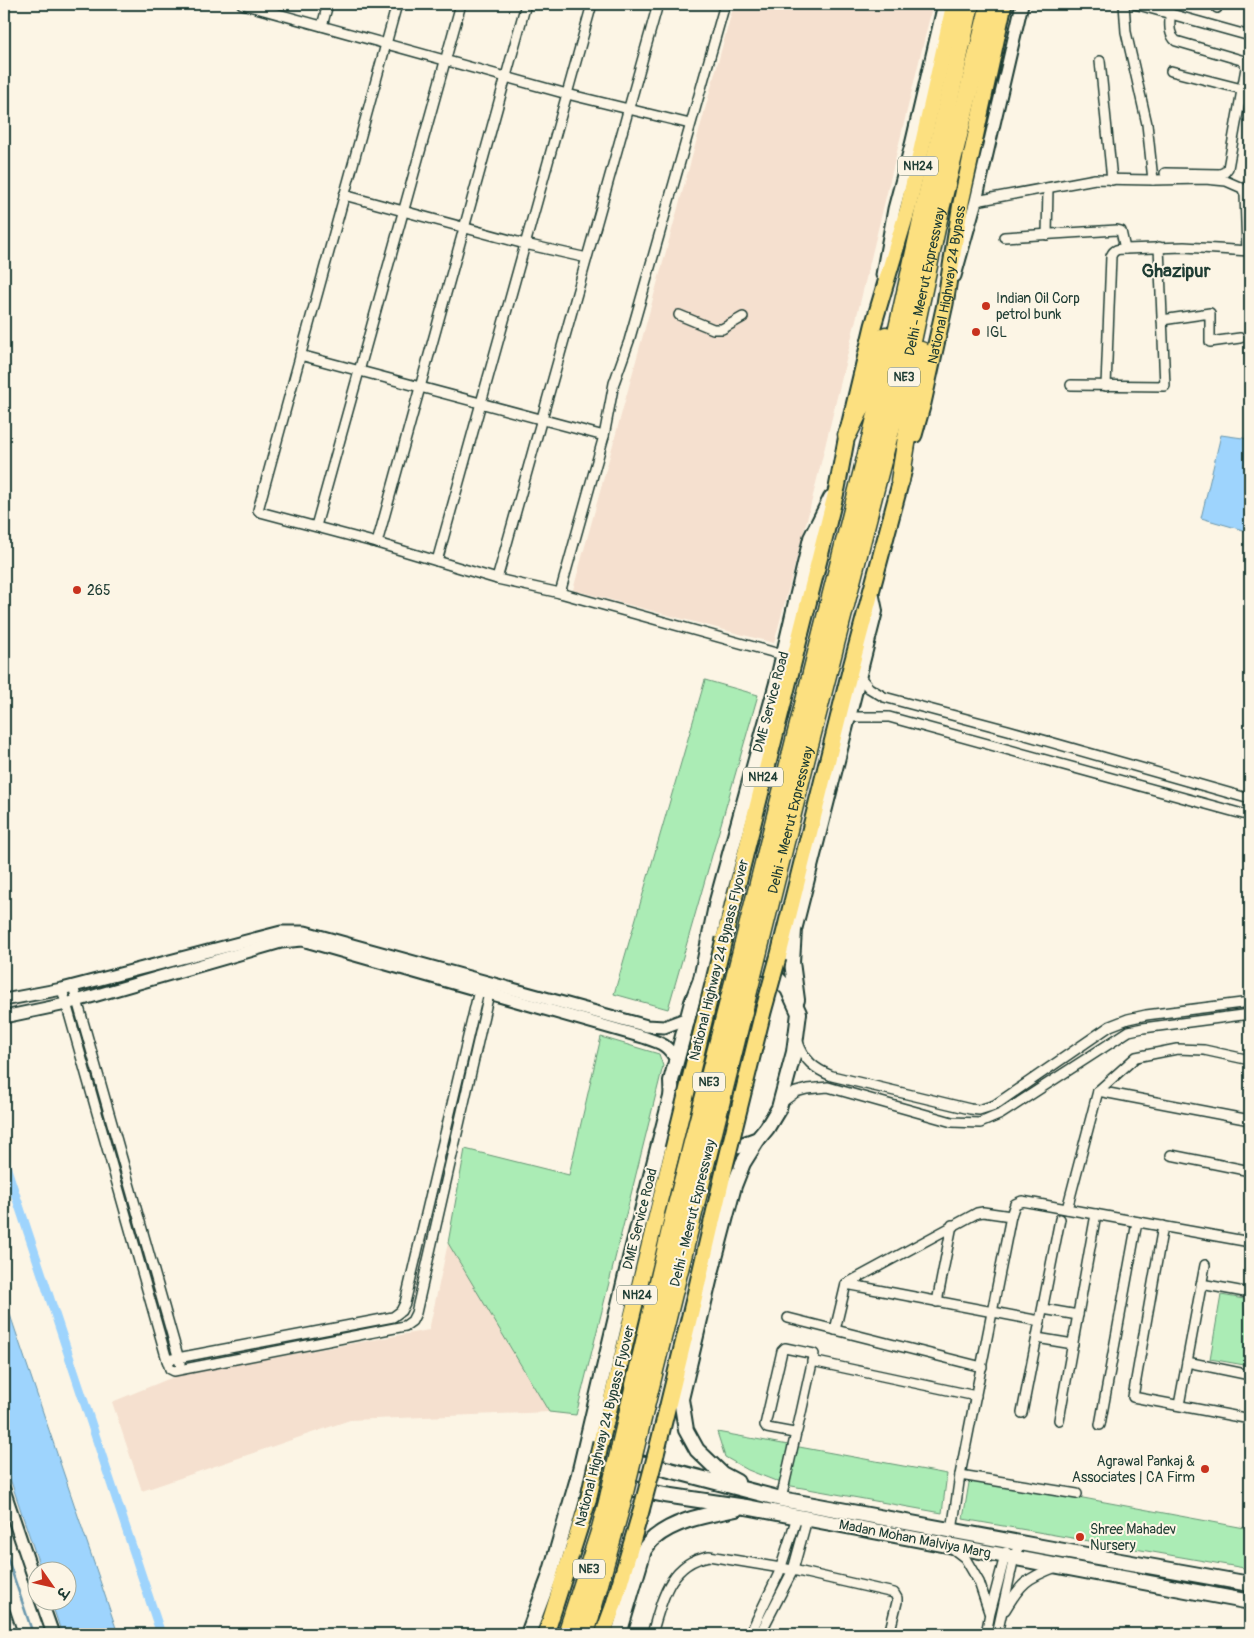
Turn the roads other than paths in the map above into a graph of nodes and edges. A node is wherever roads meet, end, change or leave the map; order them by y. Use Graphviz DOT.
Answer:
graph roads {
  1 [pos="242,4"];
  2 [pos="328,4"];
  3 [pos="396,4"];
  4 [pos="461,4"];
  5 [pos="526,4"];
  6 [pos="592,4"];
  7 [pos="658,4"];
  8 [pos="725,4"];
  9 [pos="944,4"];
  10 [pos="954,4"];
  11 [pos="970,4"];
  12 [pos="990,4"];
  13 [pos="1004,4"];
  14 [pos="1022,4"];
  15 [pos="1124,4"];
  16 [pos="1135,4"];
  17 [pos="1170,13"];
  18 [pos="322,26"];
  19 [pos="1250,36"];
  20 [pos="386,44"];
  21 [pos="445,60"];
  22 [pos="1100,61"];
  23 [pos="1171,71"];
  24 [pos="506,77"];
  25 [pos="1242,89"];
  26 [pos="567,94"];
  27 [pos="628,110"];
  28 [pos="690,124"];
  29 [pos="1165,173"];
  30 [pos="1112,180"];
  31 [pos="1153,180"];
  32 [pos="1048,188"];
  33 [pos="344,195"];
  34 [pos="976,201"];
  35 [pos="933,204"];
  36 [pos="403,211"];
  37 [pos="464,228"];
  38 [pos="1047,235"];
  39 [pos="1004,237"];
  40 [pos="525,244"];
  41 [pos="1159,247"];
  42 [pos="1125,248"];
  43 [pos="1249,251"];
  44 [pos="587,258"];
  45 [pos="945,304"];
  46 [pos="679,315"];
  47 [pos="743,317"];
  48 [pos="1162,320"];
  49 [pos="873,326"];
  50 [pos="1240,338"];
  51 [pos="300,355"];
  52 [pos="359,371"];
  53 [pos="1071,385"];
  54 [pos="1106,386"];
  55 [pos="420,387"];
  56 [pos="481,403"];
  57 [pos="542,419"];
  58 [pos="847,435"];
  59 [pos="604,436"];
  60 [pos="900,482"];
  61 [pos="836,488"];
  62 [pos="316,526"];
  63 [pos="377,543"];
  64 [pos="437,561"];
  65 [pos="497,579"];
  66 [pos="560,593"];
  67 [pos="783,655"];
  68 [pos="855,672"];
  69 [pos="848,716"];
  70 [pos="1250,799"];
  71 [pos="1250,816"];
  72 [pos="701,979"];
  73 [pos="485,986"];
  74 [pos="68,988"];
  75 [pos="4,1000"];
  76 [pos="72,1002"];
  77 [pos="1250,1002"];
  78 [pos="799,1013"];
  79 [pos="1250,1014"];
  80 [pos="4,1017"];
  81 [pos="688,1018"];
  82 [pos="796,1037"];
  83 [pos="1250,1060"];
  84 [pos="677,1061"];
  85 [pos="1098,1091"];
  86 [pos="672,1093"];
  87 [pos="781,1102"];
  88 [pos="951,1105"];
  89 [pos="1250,1120"];
  90 [pos="952,1122"];
  91 [pos="758,1139"];
  92 [pos="1171,1155"];
  93 [pos="1250,1171"];
  94 [pos="1067,1209"];
  95 [pos="1096,1214"];
  96 [pos="1011,1216"];
  97 [pos="1060,1219"];
  98 [pos="1137,1222"];
  99 [pos="952,1225"];
  100 [pos="1163,1226"];
  101 [pos="1250,1242"];
  102 [pos="1205,1265"];
  103 [pos="846,1284"];
  104 [pos="1201,1284"];
  105 [pos="1250,1293"];
  106 [pos="937,1302"];
  107 [pos="1043,1309"];
  108 [pos="993,1312"];
  109 [pos="1078,1315"];
  110 [pos="788,1318"];
  111 [pos="1040,1321"];
  112 [pos="835,1330"];
  113 [pos="1037,1338"];
  114 [pos="1073,1344"];
  115 [pos="179,1358"];
  116 [pos="167,1360"];
  117 [pos="812,1362"];
  118 [pos="1187,1362"];
  119 [pos="982,1367"];
  120 [pos="182,1369"];
  121 [pos="1250,1374"];
  122 [pos="976,1396"];
  123 [pos="1179,1405"];
  124 [pos="1022,1413"];
  125 [pos="1250,1417"];
  126 [pos="1059,1420"];
  127 [pos="1100,1425"];
  128 [pos="796,1433"];
  129 [pos="585,1450"];
  130 [pos="960,1475"];
  131 [pos="578,1478"];
  132 [pos="4,1490"];
  133 [pos="755,1492"];
  134 [pos="1077,1494"];
  135 [pos="781,1499"];
  136 [pos="615,1503"];
  137 [pos="746,1507"];
  138 [pos="802,1518"];
  139 [pos="952,1531"];
  140 [pos="1015,1542"];
  141 [pos="947,1545"];
  142 [pos="1009,1556"];
  143 [pos="28,1561"];
  144 [pos="1058,1566"];
  145 [pos="780,1568"];
  146 [pos="793,1570"];
  147 [pos="1250,1584"];
  148 [pos="1250,1602"];
  149 [pos="45,1610"];
  150 [pos="4,1613"];
  151 [pos="990,1613"];
  152 [pos="1000,1618"];
  153 [pos="11,1634"];
  154 [pos="53,1634"];
  155 [pos="528,1634"];
  156 [pos="546,1634"];
  157 [pos="567,1634"];
  158 [pos="585,1634"];
  159 [pos="603,1634"];
  160 [pos="619,1634"];
  161 [pos="652,1634"];
  162 [pos="750,1634"];
  163 [pos="760,1634"];
  164 [pos="889,1634"];
  165 [pos="986,1634"];
  166 [pos="997,1634"];
  1 -- 18 [label="street"];
  2 -- 18 [label="street"];
  3 -- 20 [label="street"];
  4 -- 21 [label="street"];
  5 -- 24 [label="street"];
  6 -- 26 [label="street"];
  7 -- 27 [label="street"];
  8 -- 28 [label="street"];
  9 -- 49 [label="street"];
  10 -- 49 [label="highway, NH24"];
  11 -- 35 [label="highway, Delhi - Meerut Expressway / NE3"];
  12 -- 35 [label="highway, Delhi - Meerut Expressway / NE3"];
  13 -- 45 [label="highway, National Highway 24 Bypass"];
  14 -- 34 [label="street"];
  15 -- 31 [label="street"];
  16 -- 17 [label="street"];
  17 -- 19 [label="street"];
  17 -- 25 [label="street"];
  18 -- 20 [label="street"];
  20 -- 21 [label="street"];
  20 -- 33 [label="street"];
  21 -- 24 [label="street"];
  21 -- 36 [label="street"];
  22 -- 30 [label="street"];
  23 -- 25 [label="street"];
  24 -- 26 [label="street"];
  24 -- 37 [label="street"];
  25 -- 29 [label="street"];
  26 -- 27 [label="street"];
  26 -- 40 [label="street"];
  27 -- 28 [label="street"];
  27 -- 44 [label="street"];
  28 -- 59 [label="street"];
  30 -- 31 [label="street"];
  30 -- 32 [label="street"];
  31 -- 43 [label="street"];
  32 -- 34 [label="street"];
  32 -- 38 [label="street"];
  33 -- 36 [label="street"];
  33 -- 51 [label="street"];
  34 -- 45 [label="street"];
  35 -- 58 [label="highway"];
  35 -- 60 [label="highway"];
  35 -- 136 [label="highway, Delhi - Meerut Expressway / NE3, bridge"];
  36 -- 37 [label="street"];
  36 -- 52 [label="street"];
  37 -- 40 [label="street"];
  37 -- 55 [label="street"];
  38 -- 39 [label="street"];
  38 -- 42 [label="street"];
  40 -- 44 [label="street"];
  40 -- 56 [label="street"];
  41 -- 42 [label="street"];
  41 -- 43 [label="street"];
  41 -- 48 [label="street"];
  42 -- 54 [label="street"];
  44 -- 57 [label="street"];
  45 -- 60 [label="highway, National Highway 24 Bypass"];
  46 -- 47 [label="street"];
  48 -- 50 [label="street"];
  48 -- 54 [label="street"];
  49 -- 58 [label="highway"];
  51 -- 52 [label="street"];
  51 -- 62 [label="street"];
  52 -- 55 [label="street"];
  52 -- 62 [label="street"];
  53 -- 54 [label="street"];
  55 -- 56 [label="street"];
  55 -- 63 [label="street"];
  56 -- 57 [label="street"];
  56 -- 64 [label="street"];
  57 -- 59 [label="street"];
  57 -- 65 [label="street"];
  58 -- 61 [label="highway, NH24"];
  59 -- 66 [label="street"];
  60 -- 68 [label="highway, National Highway 24 Bypass"];
  61 -- 67 [label="main road, DME Service Road"];
  61 -- 156 [label="highway, National Highway 24 Bypass Flyover / NH24, bridge"];
  62 -- 63 [label="street"];
  63 -- 64 [label="street"];
  64 -- 65 [label="street"];
  65 -- 66 [label="street"];
  66 -- 67 [label="street"];
  67 -- 72 [label="main road, DME Service Road"];
  68 -- 69 [label="main road"];
  68 -- 70 [label="street"];
  68 -- 159 [label="highway, bridge"];
  69 -- 71 [label="street"];
  69 -- 78 [label="main road"];
  72 -- 78 [label="main road"];
  72 -- 81 [label="main road"];
  73 -- 74 [label="street"];
  73 -- 76 [label="street"];
  73 -- 81 [label="street"];
  73 -- 84 [label="street"];
  73 -- 115 [label="street"];
  73 -- 120 [label="street"];
  74 -- 75 [label="street"];
  74 -- 76 [label="street"];
  76 -- 80 [label="street"];
  76 -- 115 [label="street"];
  76 -- 116 [label="street"];
  77 -- 88 [label="street"];
  78 -- 82 [label="main road"];
  79 -- 90 [label="street"];
  81 -- 84 [label="main road"];
  82 -- 87 [label="main road"];
  82 -- 88 [label="street"];
  83 -- 85 [label="street"];
  84 -- 86 [label="main road"];
  85 -- 89 [label="street"];
  85 -- 94 [label="street"];
  86 -- 91 [label="main road"];
  86 -- 129 [label="main road, DME Service Road"];
  87 -- 90 [label="street"];
  87 -- 91 [label="main road"];
  88 -- 90 [label="street"];
  91 -- 133 [label="main road"];
  92 -- 93 [label="street"];
  94 -- 95 [label="street"];
  94 -- 96 [label="street"];
  95 -- 98 [label="street"];
  95 -- 109 [label="street"];
  96 -- 99 [label="street"];
  96 -- 108 [label="street"];
  97 -- 107 [label="street"];
  98 -- 100 [label="street"];
  98 -- 127 [label="street"];
  99 -- 103 [label="street"];
  99 -- 106 [label="street"];
  100 -- 101 [label="street"];
  100 -- 123 [label="street"];
  102 -- 104 [label="street"];
  103 -- 106 [label="street"];
  103 -- 112 [label="street"];
  104 -- 105 [label="street"];
  104 -- 118 [label="street"];
  106 -- 108 [label="street"];
  107 -- 109 [label="street"];
  107 -- 111 [label="street"];
  108 -- 111 [label="street"];
  108 -- 119 [label="street"];
  109 -- 114 [label="street"];
  110 -- 112 [label="street"];
  111 -- 113 [label="street"];
  112 -- 119 [label="street"];
  113 -- 114 [label="street"];
  113 -- 124 [label="street"];
  114 -- 126 [label="street"];
  115 -- 116 [label="street"];
  115 -- 120 [label="street"];
  116 -- 120 [label="street"];
  117 -- 122 [label="street"];
  117 -- 128 [label="street"];
  117 -- 128 [label="street"];
  118 -- 121 [label="street"];
  118 -- 123 [label="street"];
  119 -- 122 [label="street"];
  122 -- 130 [label="street"];
  123 -- 125 [label="street"];
  128 -- 135 [label="street"];
  129 -- 131 [label="main road, DME Service Road"];
  129 -- 133 [label="main road, Madan Mohan Malviya Marg"];
  130 -- 134 [label="street"];
  130 -- 139 [label="street"];
  131 -- 137 [label="main road, Madan Mohan Malviya Marg"];
  131 -- 155 [label="main road, DME Service Road"];
  132 -- 143 [label="street"];
  133 -- 135 [label="main road, Madan Mohan Malviya Marg"];
  135 -- 139 [label="main road, Madan Mohan Malviya Marg"];
  136 -- 157 [label="highway, Delhi - Meerut Expressway / NE3"];
  136 -- 158 [label="highway, Delhi - Meerut Expressway / NE3"];
  137 -- 138 [label="main road, Madan Mohan Malviya Marg"];
  137 -- 160 [label="main road"];
  138 -- 141 [label="main road, Madan Mohan Malviya Marg"];
  138 -- 145 [label="street"];
  138 -- 146 [label="street"];
  139 -- 140 [label="main road, Madan Mohan Malviya Marg"];
  140 -- 142 [label="street"];
  140 -- 147 [label="main road, Madan Mohan Malviya Marg"];
  141 -- 142 [label="main road, Madan Mohan Malviya Marg"];
  141 -- 151 [label="street"];
  142 -- 144 [label="main road, Madan Mohan Malviya Marg"];
  142 -- 151 [label="street"];
  142 -- 152 [label="street"];
  144 -- 148 [label="main road, Madan Mohan Malviya Marg"];
  144 -- 152 [label="street"];
  145 -- 146 [label="street"];
  145 -- 161 [label="street"];
  145 -- 162 [label="street"];
  146 -- 163 [label="street"];
  146 -- 164 [label="street"];
  149 -- 154 [label="street"];
  150 -- 153 [label="street"];
  151 -- 165 [label="street"];
  152 -- 166 [label="street"];
}
